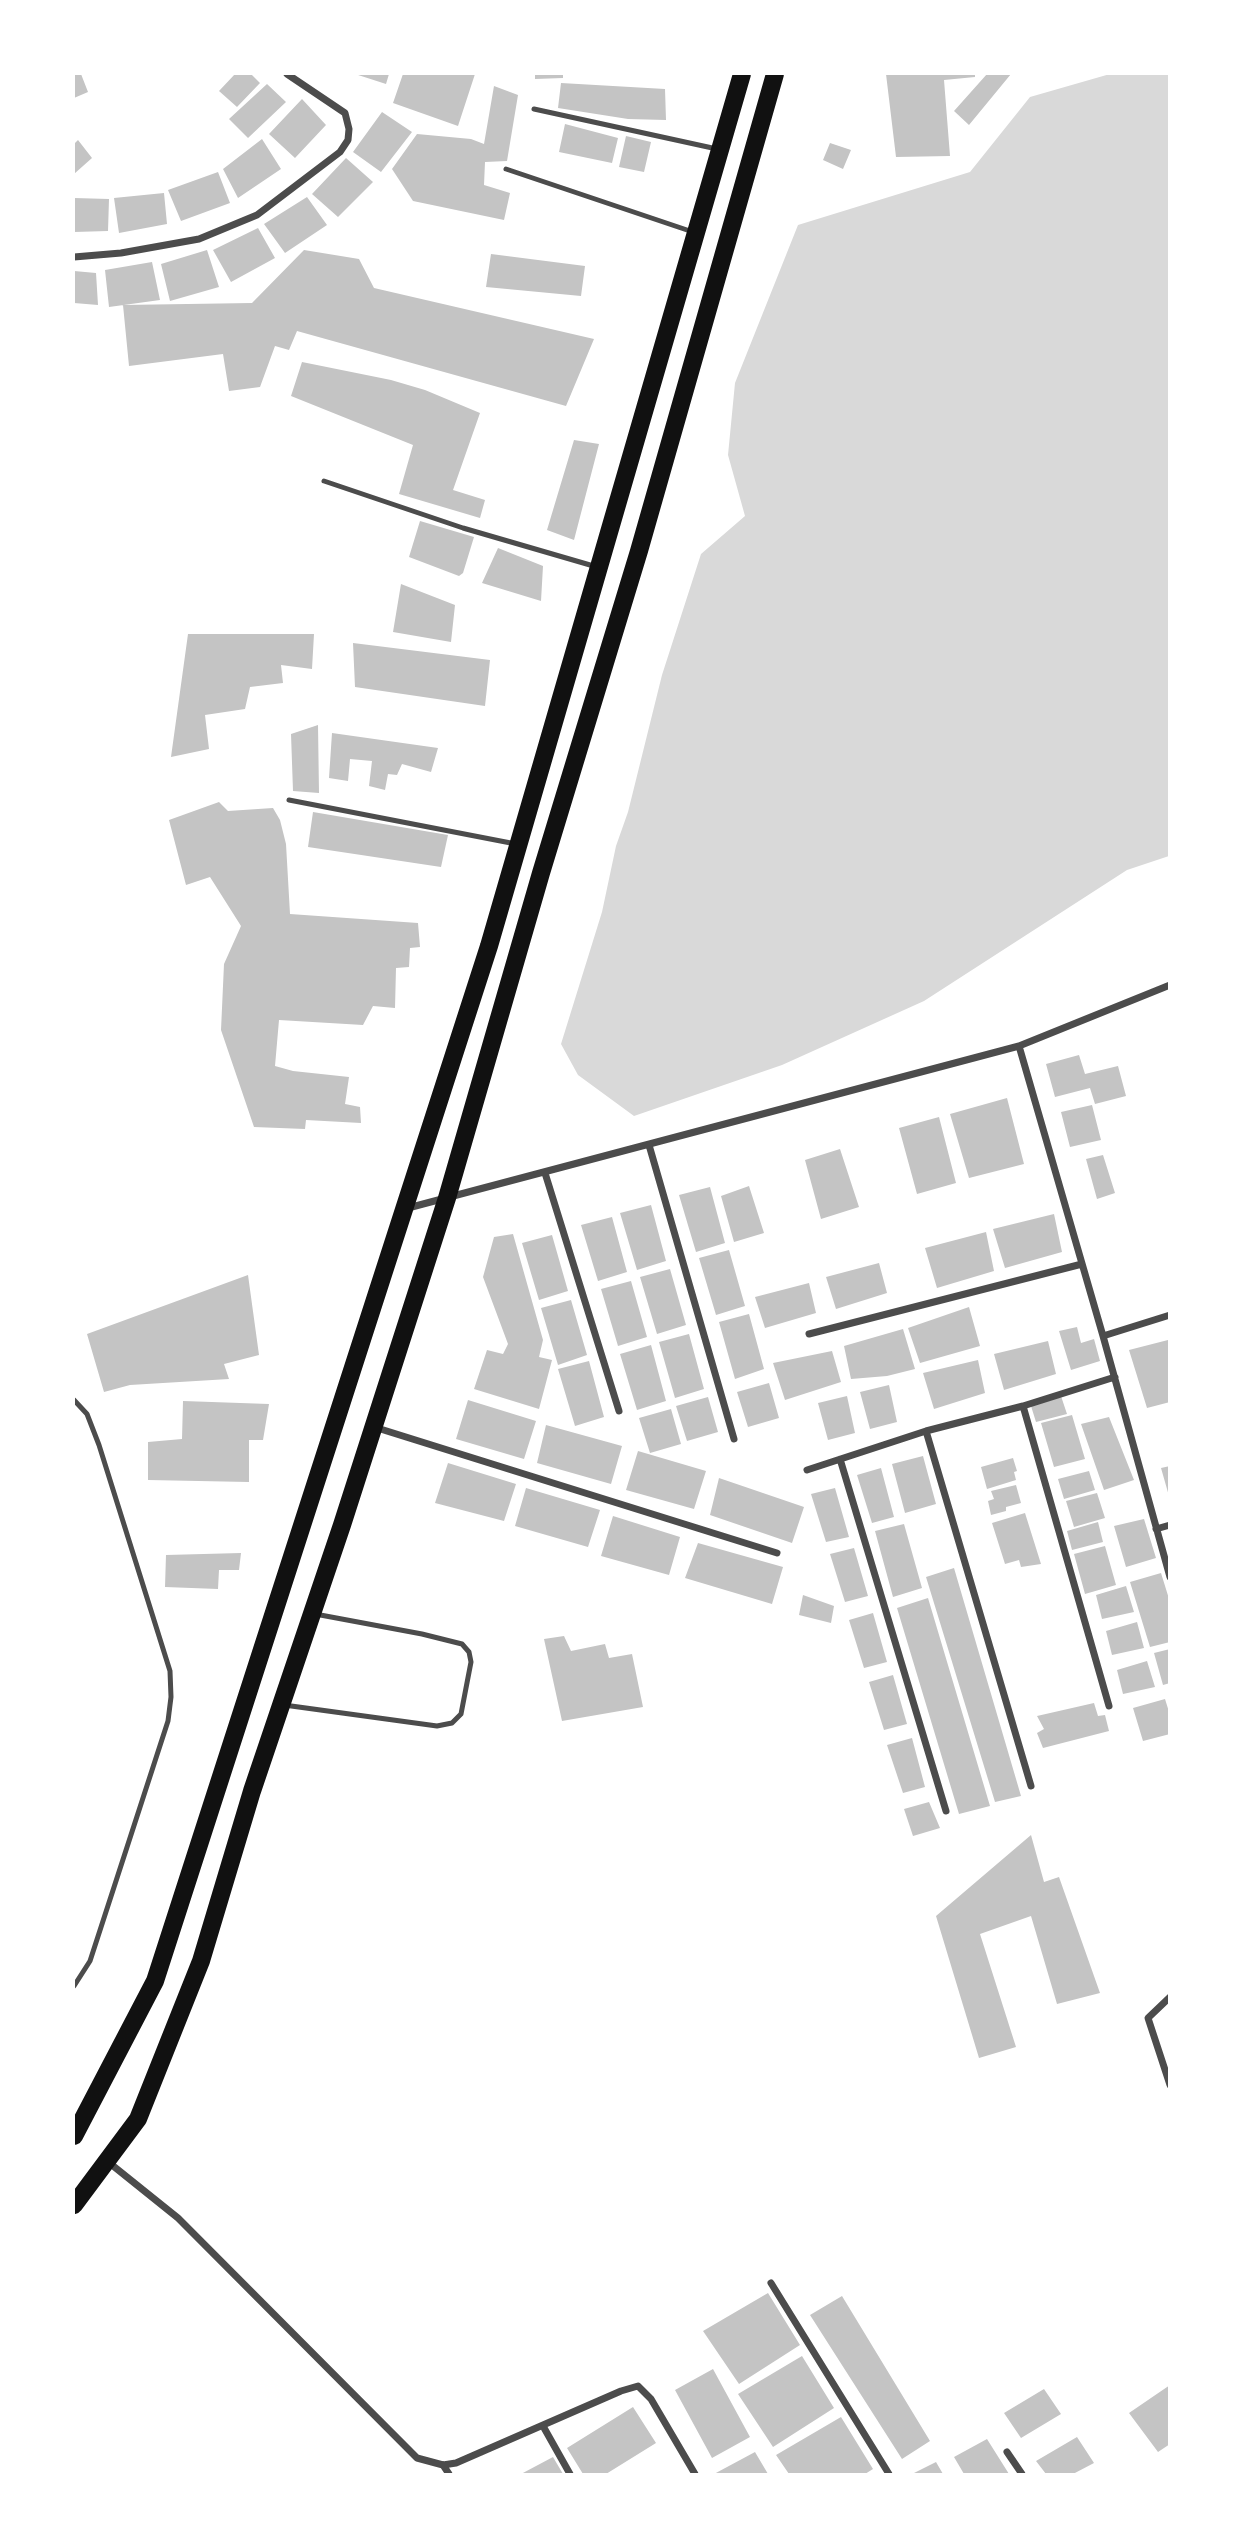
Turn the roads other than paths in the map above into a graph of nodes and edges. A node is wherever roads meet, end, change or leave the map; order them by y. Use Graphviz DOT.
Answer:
graph roads {
  1 [pos="287,74"];
  2 [pos="743,74"];
  3 [pos="775,74"];
  4 [pos="534,109"];
  5 [pos="720,150"];
  6 [pos="506,169"];
  7 [pos="696,233"];
  8 [pos="74,257"];
  9 [pos="324,481"];
  10 [pos="607,542"];
  11 [pos="639,551"];
  12 [pos="600,568"];
  13 [pos="289,800"];
  14 [pos="519,845"];
  15 [pos="1170,985"];
  16 [pos="1019,1046"];
  17 [pos="649,1145"];
  18 [pos="545,1173"];
  19 [pos="447,1198"];
  20 [pos="404,1209"];
  21 [pos="1082,1264"];
  22 [pos="1170,1315"];
  23 [pos="809,1334"];
  24 [pos="1103,1336"];
  25 [pos="1115,1377"];
  26 [pos="74,1400"];
  27 [pos="1023,1406"];
  28 [pos="619,1411"];
  29 [pos="373,1427"];
  30 [pos="926,1431"];
  31 [pos="734,1438"];
  32 [pos="840,1459"];
  33 [pos="807,1470"];
  34 [pos="1170,1525"];
  35 [pos="1156,1529"];
  36 [pos="777,1553"];
  37 [pos="1170,1577"];
  38 [pos="312,1614"];
  39 [pos="282,1705"];
  40 [pos="1109,1706"];
  41 [pos="1031,1786"];
  42 [pos="946,1811"];
  43 [pos="74,1986"];
  44 [pos="1170,1997"];
  45 [pos="1170,2085"];
  46 [pos="74,2136"];
  47 [pos="106,2161"];
  48 [pos="74,2204"];
  49 [pos="771,2283"];
  50 [pos="543,2426"];
  51 [pos="1007,2452"];
  52 [pos="443,2465"];
  53 [pos="449,2474"];
  54 [pos="570,2474"];
  55 [pos="695,2474"];
  56 [pos="889,2474"];
  57 [pos="1022,2474"];
  1 -- 8 [label="street"];
  2 -- 5 [label="main road"];
  3 -- 11 [label="main road"];
  4 -- 5 [label="lane"];
  5 -- 7 [label="main road"];
  6 -- 7 [label="lane"];
  7 -- 10 [label="main road"];
  9 -- 12 [label="lane"];
  10 -- 11 [label="main road"];
  10 -- 12 [label="main road"];
  11 -- 19 [label="main road"];
  12 -- 14 [label="main road"];
  13 -- 14 [label="lane"];
  14 -- 20 [label="main road"];
  15 -- 16 [label="street"];
  16 -- 17 [label="street"];
  16 -- 21 [label="street"];
  17 -- 18 [label="street"];
  17 -- 31 [label="street"];
  18 -- 19 [label="street"];
  18 -- 28 [label="street"];
  19 -- 20 [label="street"];
  19 -- 29 [label="main road"];
  20 -- 46 [label="main road"];
  21 -- 23 [label="street"];
  21 -- 24 [label="street"];
  22 -- 24 [label="street"];
  24 -- 25 [label="street"];
  25 -- 27 [label="street"];
  25 -- 35 [label="street"];
  26 -- 43 [label="lane"];
  27 -- 30 [label="street"];
  27 -- 40 [label="street"];
  29 -- 36 [label="street"];
  29 -- 38 [label="main road"];
  30 -- 32 [label="street"];
  30 -- 41 [label="street"];
  32 -- 33 [label="street"];
  32 -- 42 [label="street"];
  34 -- 35 [label="street"];
  35 -- 37 [label="street"];
  38 -- 39 [label="main road"];
  38 -- 39 [label="lane"];
  39 -- 47 [label="main road"];
  44 -- 45 [label="street"];
  47 -- 48 [label="main road"];
  47 -- 52 [label="street"];
  49 -- 56 [label="street"];
  50 -- 52 [label="street"];
  50 -- 54 [label="street"];
  50 -- 55 [label="street"];
  51 -- 57 [label="street"];
  52 -- 53 [label="street"];
}
